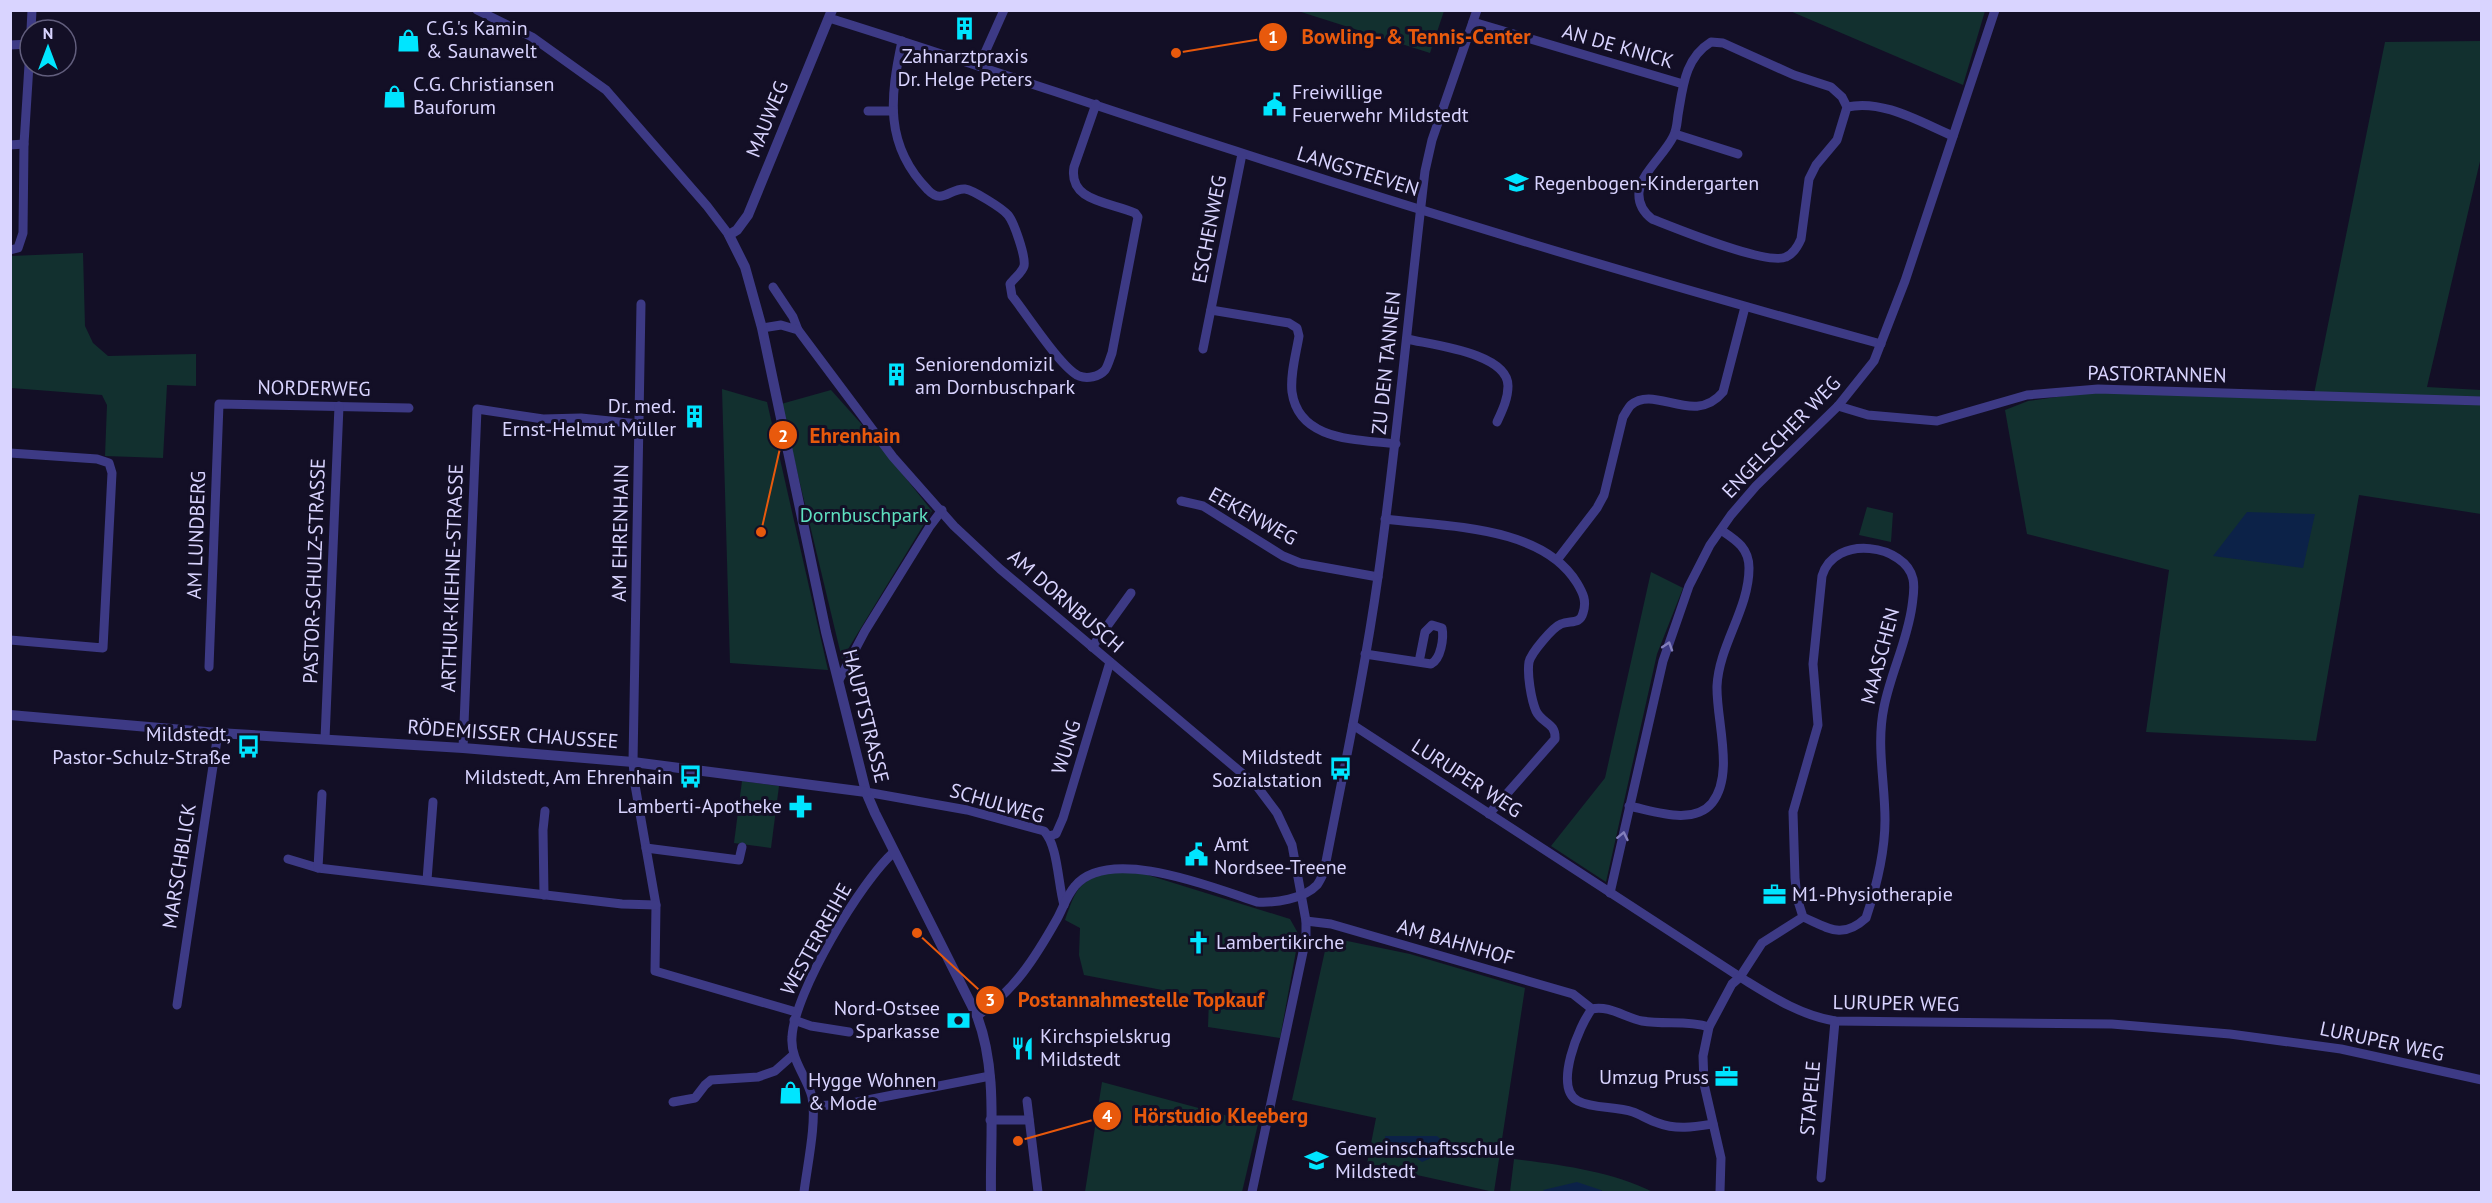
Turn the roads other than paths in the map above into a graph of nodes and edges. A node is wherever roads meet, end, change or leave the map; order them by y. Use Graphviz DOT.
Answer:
graph roads {
  1 [pos="477,10"];
  2 [pos="1004,10"];
  3 [pos="1477,10"];
  4 [pos="1995,10"];
  5 [pos="830,14"];
  6 [pos="1473,22"];
  7 [pos="902,41"];
  8 [pos="980,66"];
  9 [pos="28,78"];
  10 [pos="1683,84"];
  11 [pos="1096,105"];
  12 [pos="1847,107"];
  13 [pos="868,111"];
  14 [pos="893,111"];
  15 [pos="1675,134"];
  16 [pos="1953,136"];
  17 [pos="24,144"];
  18 [pos="10,145"];
  19 [pos="1242,154"];
  20 [pos="1738,154"];
  21 [pos="1420,209"];
  22 [pos="729,235"];
  23 [pos="10,250"];
  24 [pos="773,288"];
  25 [pos="641,304"];
  26 [pos="1745,307"];
  27 [pos="1211,310"];
  28 [pos="762,328"];
  29 [pos="798,330"];
  30 [pos="1407,339"];
  31 [pos="1881,344"];
  32 [pos="1203,349"];
  33 [pos="2481,401"];
  34 [pos="219,404"];
  35 [pos="339,406"];
  36 [pos="1838,406"];
  37 [pos="409,408"];
  38 [pos="1497,422"];
  39 [pos="639,424"];
  40 [pos="1396,444"];
  41 [pos="10,453"];
  42 [pos="1181,501"];
  43 [pos="942,510"];
  44 [pos="1385,519"];
  45 [pos="1721,530"];
  46 [pos="1557,560"];
  47 [pos="1378,577"];
  48 [pos="1131,593"];
  49 [pos="10,640"];
  50 [pos="1092,647"];
  51 [pos="1365,654"];
  52 [pos="1110,662"];
  53 [pos="1419,662"];
  54 [pos="209,668"];
  55 [pos="839,680"];
  56 [pos="10,715"];
  57 [pos="1353,725"];
  58 [pos="218,733"];
  59 [pos="325,739"];
  60 [pos="464,748"];
  61 [pos="633,762"];
  62 [pos="866,792"];
  63 [pos="322,794"];
  64 [pos="433,802"];
  65 [pos="1629,806"];
  66 [pos="545,811"];
  67 [pos="1489,814"];
  68 [pos="1049,836"];
  69 [pos="742,847"];
  70 [pos="646,848"];
  71 [pos="894,852"];
  72 [pos="288,859"];
  73 [pos="318,868"];
  74 [pos="427,880"];
  75 [pos="1610,893"];
  76 [pos="1302,894"];
  77 [pos="544,895"];
  78 [pos="656,905"];
  79 [pos="1064,905"];
  80 [pos="1803,917"];
  81 [pos="1306,921"];
  82 [pos="1740,977"];
  83 [pos="177,1005"];
  84 [pos="1592,1009"];
  85 [pos="795,1016"];
  86 [pos="977,1016"];
  87 [pos="1835,1021"];
  88 [pos="1709,1027"];
  89 [pos="849,1032"];
  90 [pos="794,1055"];
  91 [pos="990,1076"];
  92 [pos="2481,1080"];
  93 [pos="1028,1101"];
  94 [pos="673,1102"];
  95 [pos="813,1106"];
  96 [pos="990,1120"];
  97 [pos="1029,1120"];
  98 [pos="1713,1124"];
  99 [pos="1821,1178"];
  100 [pos="804,1192"];
  101 [pos="991,1192"];
  102 [pos="1038,1192"];
  103 [pos="1252,1192"];
  104 [pos="1720,1192"];
  1 -- 22 [label="street"];
  2 -- 8 [label="street"];
  3 -- 6 [label="street, ZU DEN TANNEN"];
  4 -- 16 [label="street, ENGELSCHER WEG"];
  5 -- 7 [label="street, LANGSTEEVEN"];
  5 -- 22 [label="street, MAUWEG"];
  6 -- 10 [label="street, AN DE KNICK"];
  6 -- 21 [label="street, ZU DEN TANNEN"];
  7 -- 8 [label="street, LANGSTEEVEN"];
  7 -- 14 [label="street"];
  8 -- 11 [label="street, LANGSTEEVEN"];
  9 -- 17 [label="street"];
  10 -- 12 [label="street, AN DE KNICK"];
  10 -- 15 [label="street, AN DE KNICK"];
  11 -- 14 [label="street"];
  11 -- 19 [label="street, LANGSTEEVEN"];
  12 -- 15 [label="street, AN DE KNICK"];
  12 -- 16 [label="street"];
  13 -- 14 [label="street"];
  15 -- 20 [label="street"];
  16 -- 31 [label="street, ENGELSCHER WEG"];
  17 -- 18 [label="street"];
  17 -- 23 [label="street"];
  19 -- 21 [label="street, LANGSTEEVEN"];
  19 -- 27 [label="street, ESCHENWEG"];
  21 -- 26 [label="street, LANGSTEEVEN"];
  21 -- 30 [label="street, ZU DEN TANNEN"];
  22 -- 28 [label="street, HAUPTSTRASSE"];
  24 -- 29 [label="street, AM DORNBUSCH"];
  25 -- 39 [label="street, AM EHRENHAIN"];
  26 -- 31 [label="street, LANGSTEEVEN"];
  26 -- 46 [label="street"];
  27 -- 32 [label="street, ESCHENWEG"];
  27 -- 40 [label="street, ESCHENWEG"];
  28 -- 29 [label="street"];
  28 -- 55 [label="street, HAUPTSTRASSE"];
  29 -- 43 [label="street, AM DORNBUSCH"];
  30 -- 38 [label="street"];
  30 -- 40 [label="street, ZU DEN TANNEN"];
  31 -- 36 [label="street, ENGELSCHER WEG"];
  33 -- 36 [label="street, PASTORTANNEN"];
  34 -- 35 [label="street, NORDERWEG"];
  34 -- 54 [label="street, AM LUNDBERG"];
  35 -- 37 [label="street, NORDERWEG"];
  35 -- 59 [label="street, PASTOR-SCHULZ-STRASSE"];
  36 -- 45 [label="street, ENGELSCHER WEG"];
  39 -- 60 [label="street, ARTHUR-KIEHNE-STRASSE"];
  39 -- 61 [label="street, AM EHRENHAIN"];
  40 -- 44 [label="street, ZU DEN TANNEN"];
  41 -- 49 [label="street"];
  42 -- 47 [label="street, EEKENWEG"];
  43 -- 50 [label="street, AM DORNBUSCH"];
  43 -- 55 [label="street"];
  44 -- 46 [label="street"];
  44 -- 47 [label="street, ZU DEN TANNEN"];
  65 -- 45 [label="street, ENGELSCHER WEG, one-way"];
  45 -- 65 [label="street"];
  46 -- 67 [label="street"];
  47 -- 51 [label="street, ZU DEN TANNEN"];
  48 -- 50 [label="street"];
  50 -- 52 [label="street, AM DORNBUSCH"];
  51 -- 53 [label="street"];
  51 -- 57 [label="street, ZU DEN TANNEN"];
  52 -- 68 [label="street, WUNG"];
  52 -- 76 [label="street, AM DORNBUSCH"];
  55 -- 62 [label="street, HAUPTSTRASSE"];
  56 -- 58 [label="street, RÖDEMISSER CHAUSSEE"];
  57 -- 67 [label="street, LURUPER WEG"];
  57 -- 76 [label="street"];
  58 -- 59 [label="street, RÖDEMISSER CHAUSSEE"];
  58 -- 83 [label="street, MARSCHBLICK"];
  59 -- 60 [label="street, RÖDEMISSER CHAUSSEE"];
  60 -- 61 [label="street, RÖDEMISSER CHAUSSEE"];
  61 -- 62 [label="street, RÖDEMISSER CHAUSSEE"];
  61 -- 70 [label="street, AM EHRENHAIN"];
  62 -- 68 [label="street, SCHULWEG"];
  62 -- 71 [label="street, HAUPTSTRASSE"];
  63 -- 73 [label="street"];
  64 -- 74 [label="street"];
  75 -- 65 [label="street, ENGELSCHER WEG, one-way"];
  66 -- 77 [label="street"];
  67 -- 75 [label="street, LURUPER WEG"];
  68 -- 79 [label="street, SCHULWEG"];
  69 -- 70 [label="street"];
  70 -- 78 [label="street, AM EHRENHAIN"];
  71 -- 85 [label="street, WESTERREIHE"];
  71 -- 86 [label="street, HAUPTSTRASSE"];
  72 -- 73 [label="street"];
  73 -- 74 [label="street"];
  74 -- 77 [label="street"];
  75 -- 82 [label="street, LURUPER WEG"];
  76 -- 79 [label="street"];
  76 -- 81 [label="street, AM DORNBUSCH"];
  77 -- 78 [label="street"];
  78 -- 85 [label="street, AM EHRENHAIN"];
  79 -- 86 [label="street"];
  80 -- 80 [label="street, MAASCHEN"];
  80 -- 82 [label="street"];
  81 -- 84 [label="street, AM BAHNHOF"];
  81 -- 103 [label="street, AM DORNBUSCH"];
  82 -- 87 [label="street, LURUPER WEG"];
  82 -- 88 [label="street"];
  84 -- 88 [label="street"];
  84 -- 98 [label="street"];
  85 -- 89 [label="street"];
  85 -- 90 [label="street, WESTERREIHE"];
  86 -- 91 [label="street, HAUPTSTRASSE"];
  87 -- 92 [label="street, LURUPER WEG"];
  87 -- 99 [label="street, STAPELE"];
  88 -- 98 [label="street"];
  90 -- 94 [label="street"];
  90 -- 95 [label="street, WESTERREIHE"];
  91 -- 95 [label="street"];
  91 -- 96 [label="street, HAUPTSTRASSE"];
  93 -- 97 [label="street"];
  95 -- 100 [label="street, WESTERREIHE"];
  96 -- 97 [label="street"];
  96 -- 101 [label="street, HAUPTSTRASSE"];
  97 -- 102 [label="street"];
  98 -- 104 [label="street"];
}
